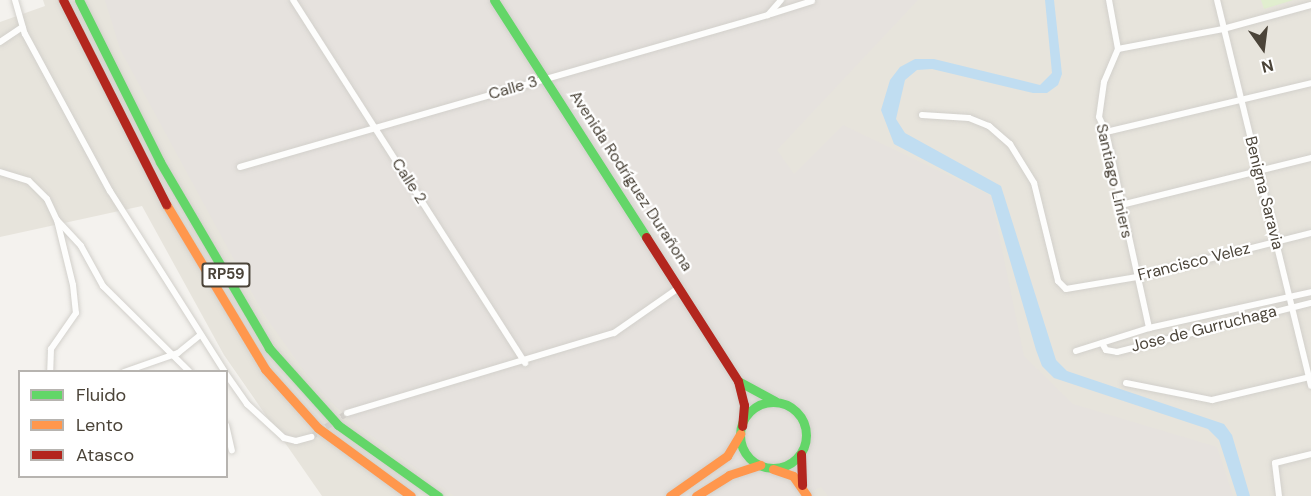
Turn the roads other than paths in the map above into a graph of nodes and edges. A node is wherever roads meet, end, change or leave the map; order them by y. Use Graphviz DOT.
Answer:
graph roads {
  1 [pos="15,0"];
  2 [pos="63,0"];
  3 [pos="80,0"];
  4 [pos="293,0"];
  5 [pos="494,0"];
  6 [pos="781,0"];
  7 [pos="1109,0"];
  8 [pos="1217,0"];
  9 [pos="812,1"];
  10 [pos="1311,5"];
  11 [pos="768,15"];
  12 [pos="22,27"];
  13 [pos="1223,29"];
  14 [pos="0,42"];
  15 [pos="1118,49"];
  16 [pos="547,78"];
  17 [pos="1311,82"];
  18 [pos="1240,100"];
  19 [pos="922,115"];
  20 [pos="375,129"];
  21 [pos="1106,132"];
  22 [pos="1311,158"];
  23 [pos="240,167"];
  24 [pos="1258,170"];
  25 [pos="0,172"];
  26 [pos="1121,205"];
  27 [pos="57,220"];
  28 [pos="1311,233"];
  29 [pos="1276,242"];
  30 [pos="1137,277"];
  31 [pos="680,286"];
  32 [pos="1311,292"];
  33 [pos="1290,297"];
  34 [pos="1311,303"];
  35 [pos="1292,307"];
  36 [pos="1149,328"];
  37 [pos="199,336"];
  38 [pos="1102,343"];
  39 [pos="1076,351"];
  40 [pos="175,354"];
  41 [pos="525,363"];
  42 [pos="50,370"];
  43 [pos="130,370"];
  44 [pos="188,370"];
  45 [pos="224,370"];
  46 [pos="228,376"];
  47 [pos="1310,377"];
  48 [pos="738,381"];
  49 [pos="1126,383"];
  50 [pos="1311,386"];
  51 [pos="780,403"];
  52 [pos="347,413"];
  53 [pos="741,430"];
  54 [pos="228,433"];
  55 [pos="311,437"];
  56 [pos="232,450"];
  57 [pos="801,452"];
  58 [pos="1311,454"];
  59 [pos="764,466"];
  60 [pos="805,492"];
  61 [pos="411,496"];
  62 [pos="438,496"];
  63 [pos="670,496"];
  64 [pos="696,496"];
  65 [pos="1279,496"];
  1 -- 12 [label="street"];
  2 -- 61 [label="main road, RP59"];
  3 -- 62 [label="main road, RP59"];
  4 -- 20 [label="street, Calle 2"];
  5 -- 16 [label="main road, Avenida Rodríguez Durañona"];
  6 -- 11 [label="street"];
  7 -- 15 [label="street"];
  8 -- 13 [label="street, Benigna Saravia"];
  9 -- 11 [label="street, Calle 3"];
  10 -- 13 [label="street"];
  11 -- 16 [label="street, Calle 3"];
  12 -- 14 [label="street"];
  12 -- 37 [label="street"];
  13 -- 15 [label="street"];
  13 -- 18 [label="street, Benigna Saravia"];
  15 -- 21 [label="street, Santiago Liniers"];
  16 -- 20 [label="street, Calle 3"];
  16 -- 31 [label="main road, Avenida Rodríguez Durañona"];
  17 -- 18 [label="street"];
  18 -- 21 [label="street"];
  18 -- 24 [label="street, Benigna Saravia"];
  19 -- 30 [label="street, Francisco Velez"];
  20 -- 23 [label="street, Calle 3"];
  20 -- 41 [label="street, Calle 2"];
  21 -- 26 [label="street, Santiago Liniers"];
  22 -- 24 [label="street"];
  24 -- 26 [label="street"];
  24 -- 29 [label="street, Benigna Saravia"];
  25 -- 27 [label="street"];
  26 -- 30 [label="street, Santiago Liniers"];
  27 -- 40 [label="street"];
  27 -- 42 [label="street"];
  28 -- 29 [label="street, Francisco Velez"];
  29 -- 30 [label="street, Francisco Velez"];
  29 -- 33 [label="street, Benigna Saravia"];
  30 -- 36 [label="street, Santiago Liniers"];
  31 -- 41 [label="street"];
  31 -- 48 [label="main road, Avenida Rodríguez Durañona"];
  32 -- 33 [label="street, Jose de Gurruchaga"];
  33 -- 35 [label="street, Benigna Saravia"];
  33 -- 36 [label="street, Jose de Gurruchaga"];
  34 -- 35 [label="street, Jose de Gurruchaga"];
  35 -- 38 [label="street, Jose de Gurruchaga"];
  35 -- 47 [label="street, Benigna Saravia"];
  36 -- 38 [label="street, Jose de Gurruchaga"];
  37 -- 40 [label="street"];
  37 -- 45 [label="street"];
  38 -- 39 [label="street, Jose de Gurruchaga"];
  40 -- 43 [label="street"];
  40 -- 44 [label="street"];
  41 -- 52 [label="street"];
  46 -- 55 [label="street"];
  47 -- 49 [label="street"];
  47 -- 50 [label="street, Benigna Saravia"];
  48 -- 51 [label="main road"];
  48 -- 53 [label="main road"];
  51 -- 53 [label="main road"];
  51 -- 57 [label="main road"];
  53 -- 59 [label="main road"];
  53 -- 63 [label="main road"];
  54 -- 56 [label="street"];
  57 -- 59 [label="main road"];
  57 -- 60 [label="main road"];
  58 -- 65 [label="street"];
  59 -- 60 [label="main road"];
  59 -- 64 [label="main road"];
}
